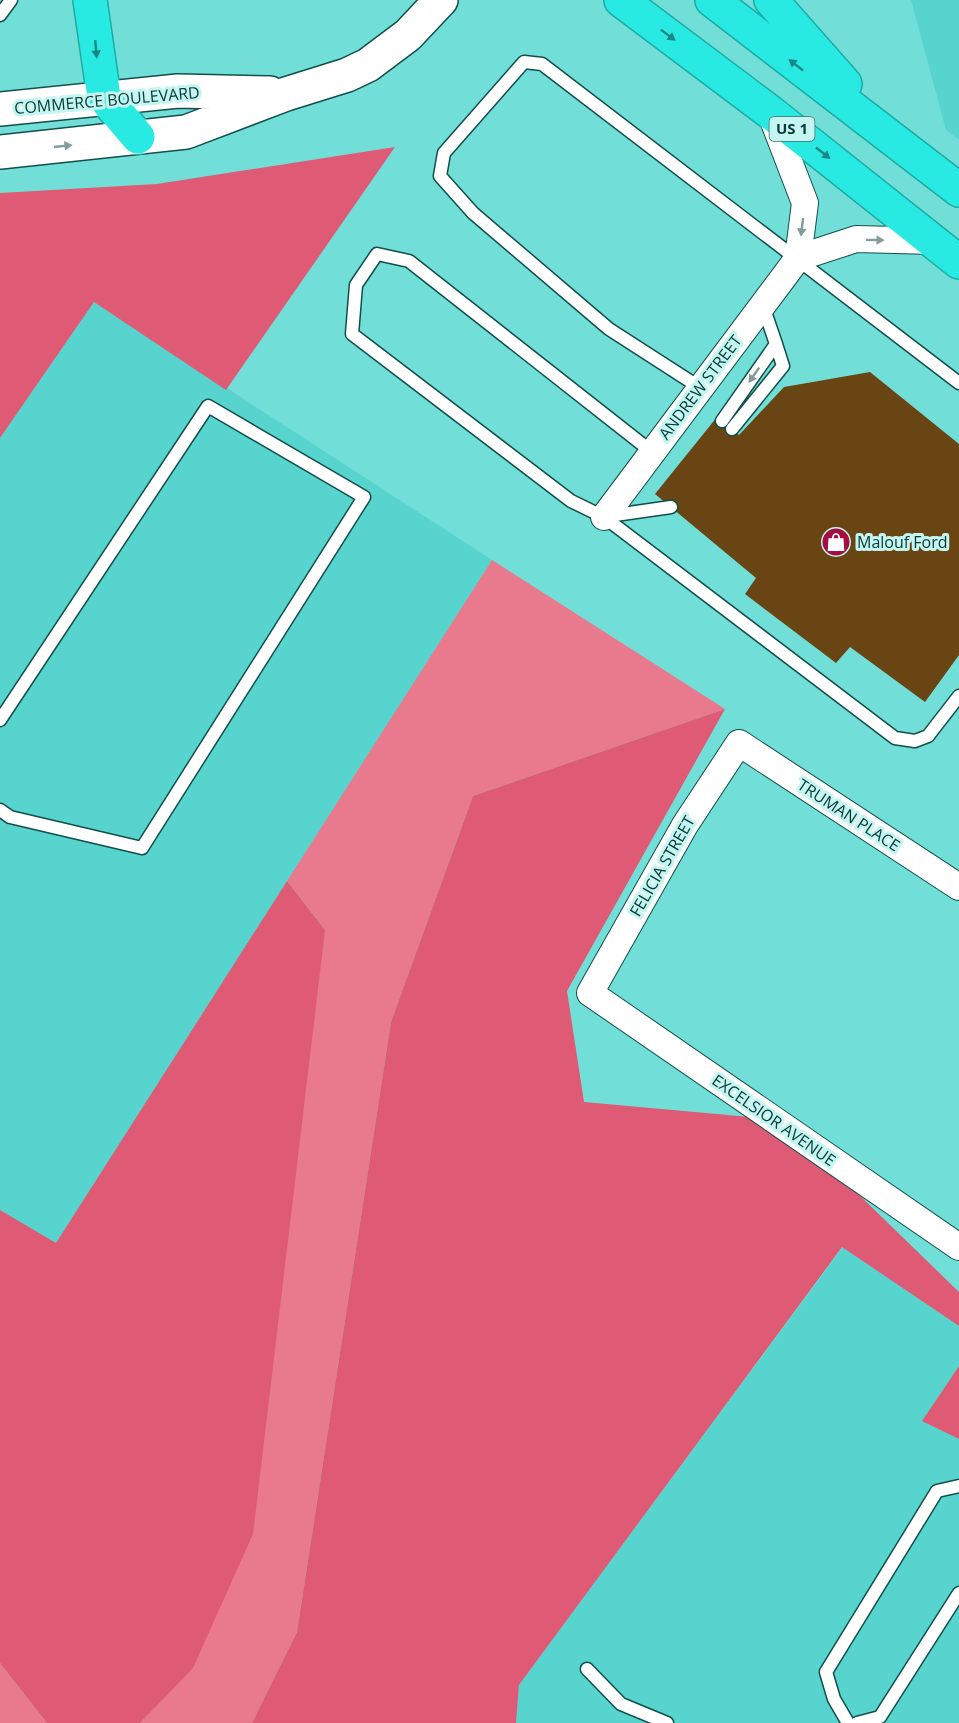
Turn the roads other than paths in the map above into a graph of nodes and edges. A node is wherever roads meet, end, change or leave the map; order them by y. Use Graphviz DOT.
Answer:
graph roads {
  1 [pos="11,0"];
  2 [pos="90,0"];
  3 [pos="441,0"];
  4 [pos="621,0"];
  5 [pos="712,0"];
  6 [pos="771,0"];
  7 [pos="0,15"];
  8 [pos="286,94"];
  9 [pos="104,97"];
  10 [pos="0,109"];
  11 [pos="770,112"];
  12 [pos="138,138"];
  13 [pos="893,139"];
  14 [pos="2,152"];
  15 [pos="959,190"];
  16 [pos="947,252"];
  17 [pos="798,258"];
  18 [pos="762,305"];
  19 [pos="776,344"];
  20 [pos="959,383"];
  21 [pos="699,387"];
  22 [pos="652,452"];
  23 [pos="666,503"];
  24 [pos="604,517"];
  25 [pos="959,696"];
  26 [pos="0,720"];
  27 [pos="738,743"];
  28 [pos="0,810"];
  29 [pos="959,888"];
  30 [pos="590,993"];
  31 [pos="959,1247"];
  32 [pos="959,1486"];
  33 [pos="959,1593"];
  34 [pos="586,1670"];
  35 [pos="668,1723"];
  36 [pos="848,1723"];
  37 [pos="856,1723"];
  1 -- 7 [label="lane"];
  2 -- 9 [label="highway, one-way"];
  3 -- 8 [label="street, COMMERCE BOULEVARD"];
  4 -- 11 [label="highway, US 1, one-way"];
  13 -- 5 [label="highway, one-way"];
  6 -- 13 [label="highway"];
  8 -- 9 [label="street, COMMERCE BOULEVARD"];
  8 -- 12 [label="street, COMMERCE BOULEVARD"];
  9 -- 10 [label="street, COMMERCE BOULEVARD"];
  9 -- 12 [label="highway"];
  11 -- 16 [label="highway, US 1, one-way"];
  11 -- 17 [label="street, one-way"];
  14 -- 12 [label="street, COMMERCE BOULEVARD, one-way"];
  13 -- 15 [label="highway"];
  17 -- 16 [label="street, one-way"];
  17 -- 18 [label="street, ANDREW STREET"];
  17 -- 20 [label="lane"];
  17 -- 21 [label="lane"];
  18 -- 19 [label="lane"];
  18 -- 21 [label="street, ANDREW STREET"];
  19 -- 19 [label="lane, one-way"];
  21 -- 22 [label="street, ANDREW STREET"];
  22 -- 24 [label="street, ANDREW STREET"];
  22 -- 24 [label="lane"];
  23 -- 24 [label="lane"];
  24 -- 25 [label="lane"];
  26 -- 28 [label="lane"];
  27 -- 29 [label="street, TRUMAN PLACE"];
  27 -- 30 [label="street, FELICIA STREET"];
  30 -- 31 [label="street, EXCELSIOR AVENUE"];
  32 -- 36 [label="lane"];
  33 -- 37 [label="lane"];
  34 -- 35 [label="lane"];
}
